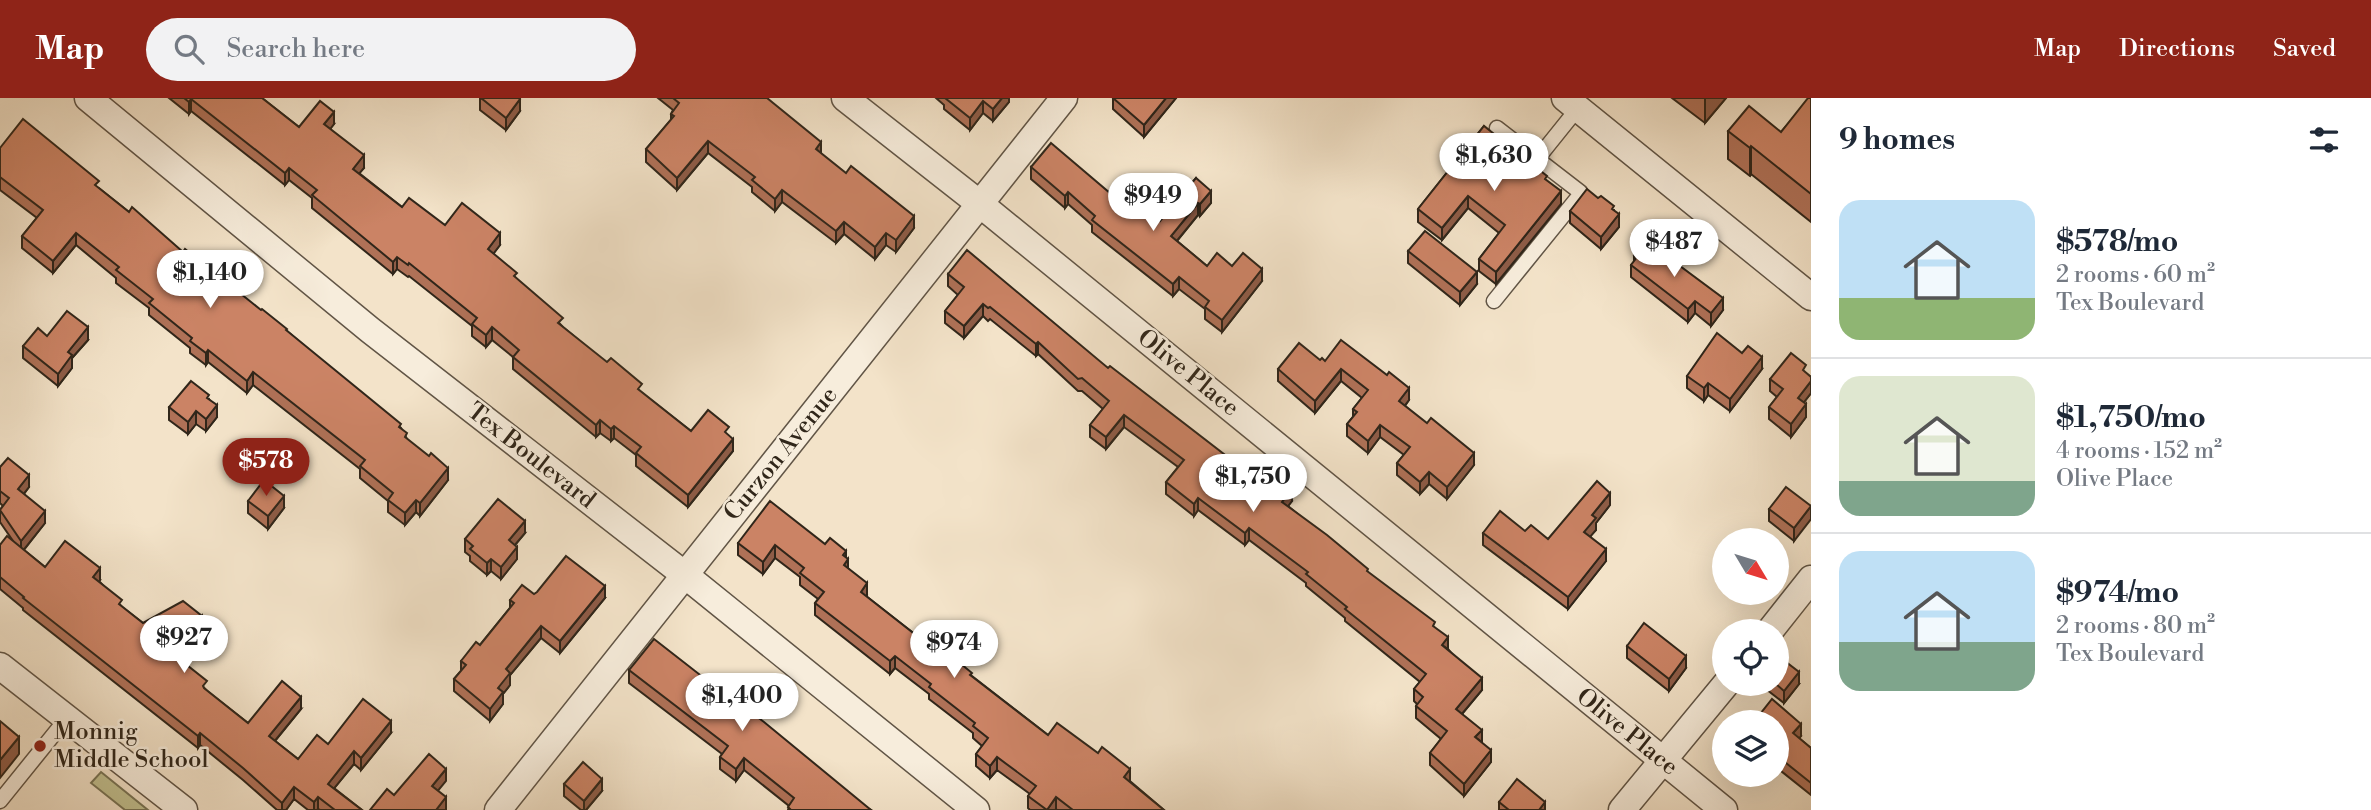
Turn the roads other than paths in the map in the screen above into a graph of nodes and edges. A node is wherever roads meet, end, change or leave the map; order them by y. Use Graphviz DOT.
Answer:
graph roads {
  1 [pos="89,98"];
  2 [pos="845,98"];
  3 [pos="1065,98"];
  4 [pos="1572,103"];
  5 [pos="1497,128"];
  6 [pos="1537,159"];
  7 [pos="980,204"];
  8 [pos="1811,297"];
  9 [pos="1494,301"];
  10 [pos="685,575"];
  11 [pos="1811,579"];
  12 [pos="1779,619"];
  13 [pos="0,666"];
  14 [pos="1716,696"];
  15 [pos="68,718"];
  16 [pos="1662,761"];
  17 [pos="0,801"];
  18 [pos="184,810"];
  19 [pos="498,810"];
  20 [pos="976,810"];
  21 [pos="1622,810"];
  22 [pos="1724,810"];
  1 -- 10 [label="street, Tex Boulevard"];
  2 -- 7 [label="street, Olive Place"];
  3 -- 7 [label="street, Curzon Avenue"];
  4 -- 6 [label="lane"];
  4 -- 8 [label="street"];
  5 -- 6 [label="lane"];
  6 -- 9 [label="lane"];
  7 -- 10 [label="street, Curzon Avenue"];
  7 -- 16 [label="street, Olive Place"];
  10 -- 19 [label="street, Curzon Avenue"];
  10 -- 20 [label="street, Tex Boulevard"];
  11 -- 12 [label="street"];
  13 -- 15 [label="street"];
  14 -- 16 [label="street"];
  15 -- 17 [label="lane"];
  15 -- 18 [label="street"];
  16 -- 21 [label="street"];
  16 -- 22 [label="street, Olive Place"];
}
